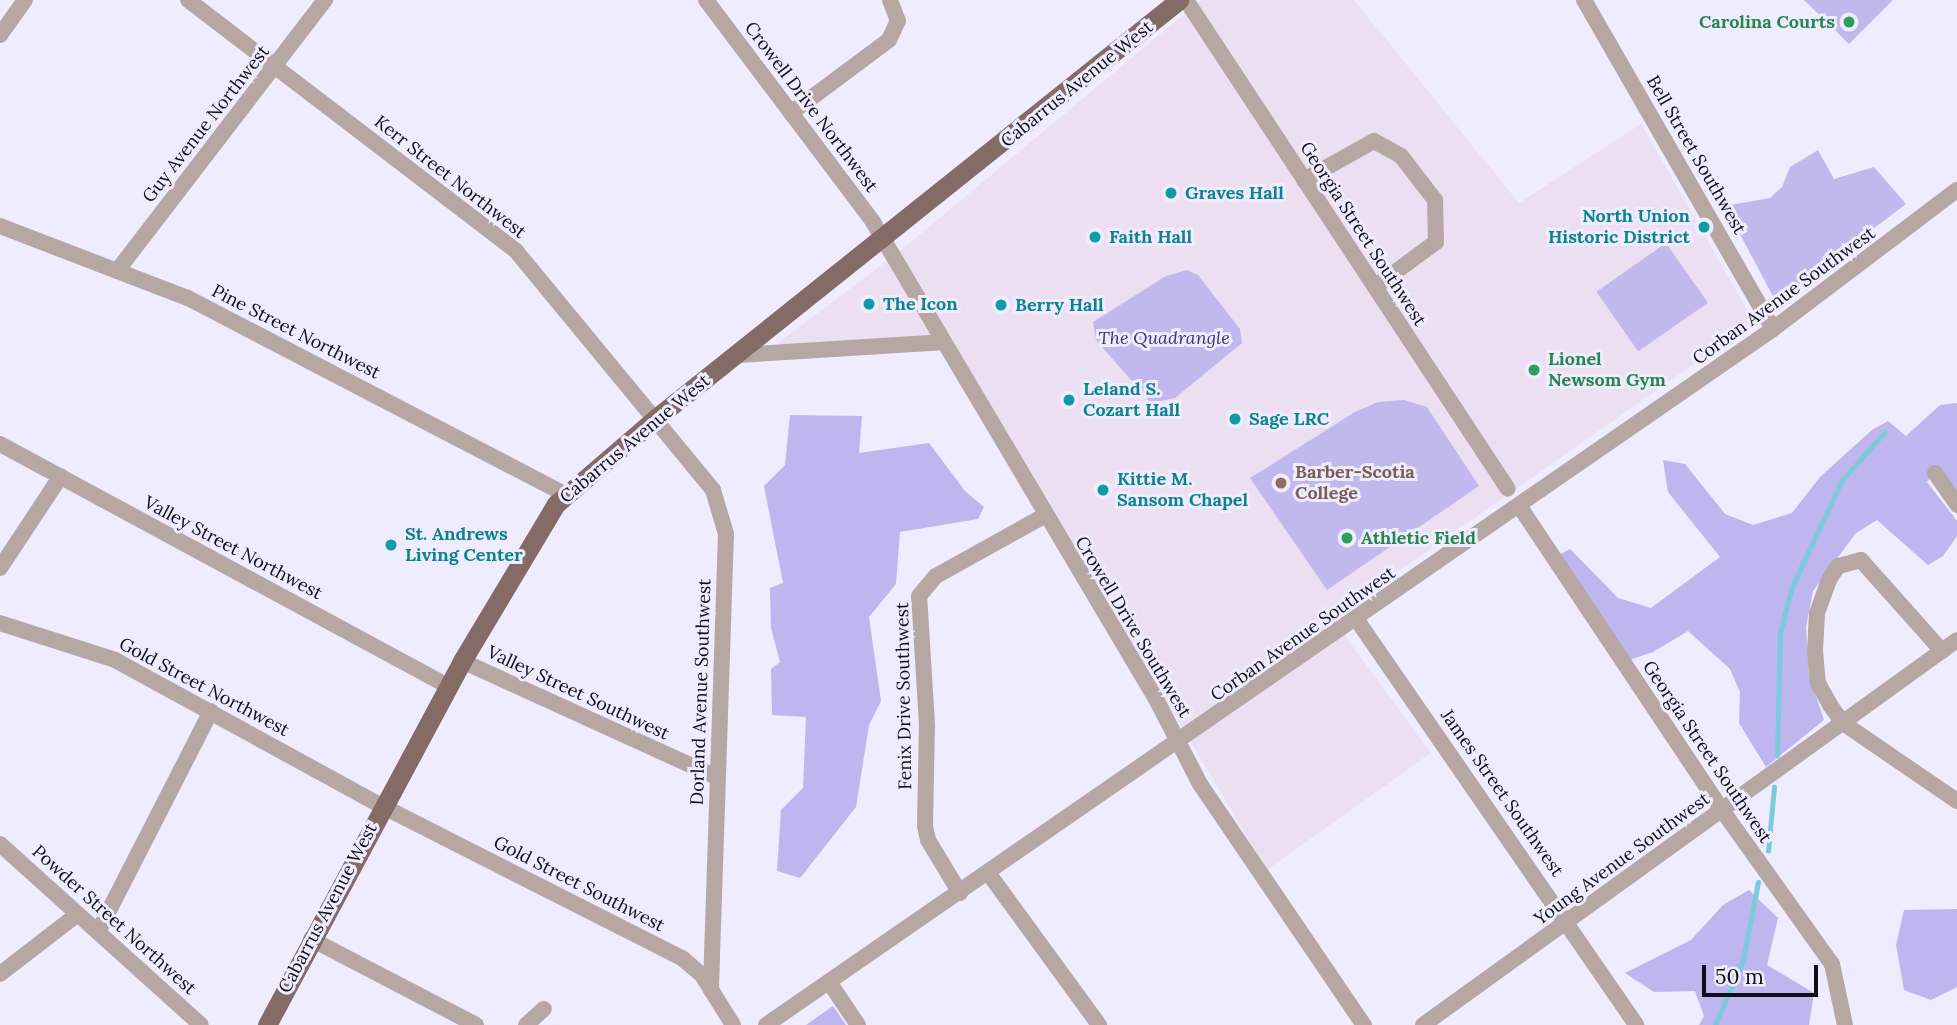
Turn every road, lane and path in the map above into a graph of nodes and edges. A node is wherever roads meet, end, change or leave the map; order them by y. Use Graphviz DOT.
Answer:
graph roads {
  1 [pos="25,0"];
  2 [pos="188,0"];
  3 [pos="325,0"];
  4 [pos="706,0"];
  5 [pos="890,0"];
  6 [pos="1179,0"];
  7 [pos="1186,0"];
  8 [pos="1584,0"];
  9 [pos="0,35"];
  10 [pos="276,66"];
  11 [pos="791,113"];
  12 [pos="1304,180"];
  13 [pos="1957,190"];
  14 [pos="0,226"];
  15 [pos="884,239"];
  16 [pos="117,271"];
  17 [pos="1375,287"];
  18 [pos="1773,329"];
  19 [pos="942,342"];
  20 [pos="738,355"];
  21 [pos="656,418"];
  22 [pos="0,444"];
  23 [pos="1935,473"];
  24 [pos="61,476"];
  25 [pos="1508,489"];
  26 [pos="565,494"];
  27 [pos="1957,505"];
  28 [pos="1520,507"];
  29 [pos="1044,516"];
  30 [pos="0,568"];
  31 [pos="1357,620"];
  32 [pos="0,623"];
  33 [pos="1957,640"];
  34 [pos="1942,651"];
  35 [pos="462,661"];
  36 [pos="448,686"];
  37 [pos="211,712"];
  38 [pos="1847,726"];
  39 [pos="1180,742"];
  40 [pos="716,777"];
  41 [pos="1957,801"];
  42 [pos="382,806"];
  43 [pos="1722,810"];
  44 [pos="0,844"];
  45 [pos="989,874"];
  46 [pos="960,893"];
  47 [pos="78,914"];
  48 [pos="1567,921"];
  49 [pos="98,932"];
  50 [pos="311,939"];
  51 [pos="0,974"];
  52 [pos="829,982"];
  53 [pos="712,990"];
  54 [pos="544,1009"];
  55 [pos="201,1025"];
  56 [pos="267,1025"];
  57 [pos="476,1025"];
  58 [pos="526,1025"];
  59 [pos="733,1025"];
  60 [pos="766,1025"];
  61 [pos="858,1025"];
  62 [pos="1098,1025"];
  63 [pos="1364,1025"];
  64 [pos="1423,1025"];
  65 [pos="1636,1025"];
  66 [pos="1845,1025"];
  1 -- 9 [label="street"];
  2 -- 10 [label="street, Kerr Street Northwest"];
  3 -- 10 [label="street, Guy Avenue Northwest"];
  4 -- 11 [label="street, Crowell Drive Northwest"];
  5 -- 11 [label="street"];
  6 -- 15 [label="main road, Cabarrus Avenue West"];
  7 -- 12 [label="street, Georgia Street Southwest"];
  8 -- 18 [label="street, Bell Street Southwest"];
  10 -- 16 [label="street, Guy Avenue Northwest"];
  10 -- 21 [label="street, Kerr Street Northwest"];
  11 -- 15 [label="street, Crowell Drive Northwest"];
  12 -- 17 [label="street, Georgia Street Southwest"];
  12 -- 17 [label="street"];
  13 -- 18 [label="street, Corban Avenue Southwest"];
  14 -- 16 [label="street, Pine Street Northwest"];
  15 -- 19 [label="street, Crowell Drive Southwest"];
  15 -- 20 [label="main road, Cabarrus Avenue West"];
  16 -- 26 [label="street, Pine Street Northwest"];
  17 -- 25 [label="street, Georgia Street Southwest"];
  18 -- 28 [label="street, Corban Avenue Southwest"];
  19 -- 20 [label="street"];
  19 -- 29 [label="street, Crowell Drive Southwest"];
  20 -- 21 [label="main road, Cabarrus Avenue West"];
  21 -- 26 [label="main road, Cabarrus Avenue West"];
  21 -- 40 [label="street, Dorland Avenue Southwest"];
  22 -- 24 [label="street, Valley Street Northwest"];
  23 -- 27 [label="street"];
  24 -- 30 [label="street"];
  24 -- 36 [label="street, Valley Street Northwest"];
  26 -- 35 [label="main road, Cabarrus Avenue West"];
  28 -- 31 [label="street, Corban Avenue Southwest"];
  28 -- 43 [label="street, Georgia Street Southwest"];
  29 -- 39 [label="street, Crowell Drive Southwest"];
  29 -- 46 [label="street, Fenix Drive Southwest"];
  31 -- 39 [label="street, Corban Avenue Southwest"];
  31 -- 48 [label="street, James Street Southwest"];
  32 -- 37 [label="street, Gold Street Northwest"];
  33 -- 34 [label="street, Young Avenue Southwest"];
  34 -- 38 [label="street, Young Avenue Southwest"];
  34 -- 38 [label="street"];
  35 -- 36 [label="main road, Cabarrus Avenue West"];
  35 -- 40 [label="street, Valley Street Southwest"];
  36 -- 42 [label="main road, Cabarrus Avenue West"];
  37 -- 42 [label="street, Gold Street Northwest"];
  37 -- 49 [label="street"];
  38 -- 41 [label="street"];
  38 -- 43 [label="street, Young Avenue Southwest"];
  39 -- 45 [label="street, Corban Avenue Southwest"];
  39 -- 63 [label="street, Crowell Drive Southwest"];
  40 -- 53 [label="street, Dorland Avenue Southwest"];
  42 -- 50 [label="main road, Cabarrus Avenue West"];
  42 -- 53 [label="street, Gold Street Southwest"];
  43 -- 48 [label="street, Young Avenue Southwest"];
  43 -- 66 [label="street, Georgia Street Southwest"];
  44 -- 47 [label="street, Powder Street Northwest"];
  45 -- 46 [label="street, Corban Avenue Southwest"];
  45 -- 62 [label="street"];
  46 -- 52 [label="street, Corban Avenue Southwest"];
  47 -- 49 [label="street, Powder Street Northwest"];
  47 -- 51 [label="street"];
  48 -- 64 [label="street, Young Avenue Southwest"];
  48 -- 65 [label="street, James Street Southwest"];
  49 -- 55 [label="street, Powder Street Northwest"];
  50 -- 56 [label="main road, Cabarrus Avenue West"];
  50 -- 57 [label="street"];
  52 -- 60 [label="street, Corban Avenue Southwest"];
  52 -- 61 [label="street"];
  53 -- 59 [label="street, Gold Street Southwest"];
  54 -- 58 [label="street"];
}
